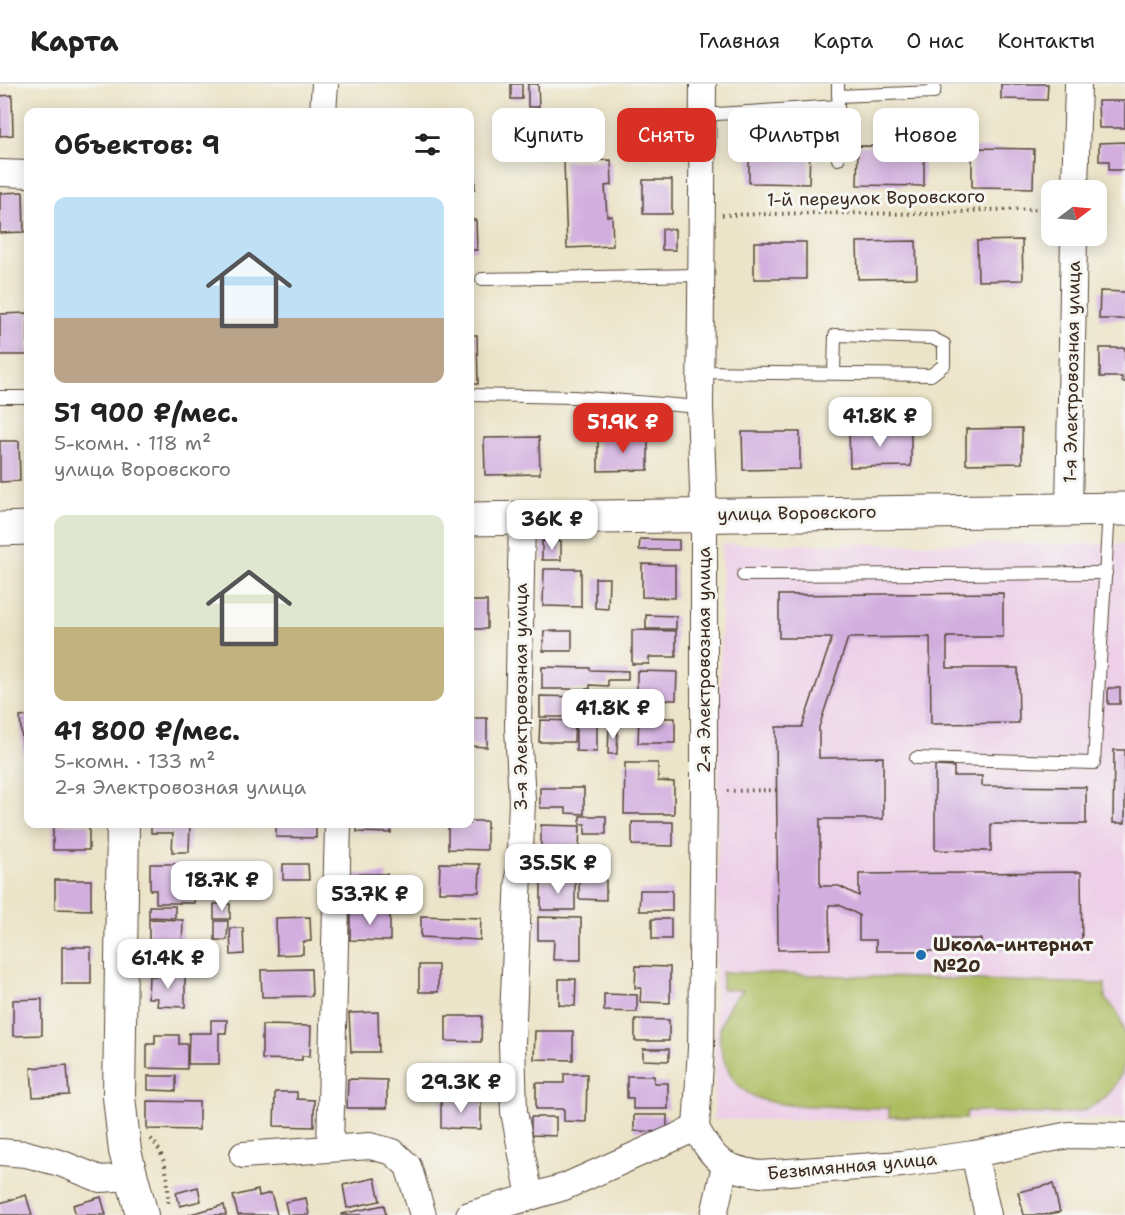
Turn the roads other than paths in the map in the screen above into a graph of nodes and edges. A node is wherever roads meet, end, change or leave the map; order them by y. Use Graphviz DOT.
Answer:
graph roads {
  1 [pos="325,84"];
  2 [pos="703,84"];
  3 [pos="935,84"];
  4 [pos="1078,84"];
  5 [pos="838,95"];
  6 [pos="323,108"];
  7 [pos="702,108"];
  8 [pos="716,113"];
  9 [pos="702,162"];
  10 [pos="0,173"];
  11 [pos="24,174"];
  12 [pos="1075,180"];
  13 [pos="1074,246"];
  14 [pos="700,274"];
  15 [pos="482,279"];
  16 [pos="700,372"];
  17 [pos="834,373"];
  18 [pos="474,395"];
  19 [pos="24,397"];
  20 [pos="0,398"];
  21 [pos="700,407"];
  22 [pos="1117,509"];
  23 [pos="1069,510"];
  24 [pos="704,515"];
  25 [pos="522,518"];
  26 [pos="474,519"];
  27 [pos="24,528"];
  28 [pos="0,529"];
  29 [pos="1106,573"];
  30 [pos="743,575"];
  31 [pos="916,758"];
  32 [pos="123,828"];
  33 [pos="339,828"];
  34 [pos="696,1128"];
  35 [pos="1125,1136"];
  36 [pos="330,1147"];
  37 [pos="0,1152"];
  38 [pos="974,1154"];
  39 [pos="243,1155"];
  40 [pos="725,1165"];
  41 [pos="132,1177"];
  42 [pos="530,1197"];
  43 [pos="142,1215"];
  44 [pos="423,1215"];
  45 [pos="469,1215"];
  46 [pos="714,1215"];
  47 [pos="988,1215"];
  1 -- 6 [label="street"];
  2 -- 7 [label="street, 2-я Электровозная улица"];
  3 -- 5 [label="lane"];
  4 -- 12 [label="street"];
  5 -- 8 [label="lane"];
  9 -- 14 [label="street, 2-я Электровозная улица"];
  10 -- 11 [label="street"];
  13 -- 23 [label="street, 1-я Электровозная улица"];
  14 -- 15 [label="lane"];
  14 -- 16 [label="street, 2-я Электровозная улица"];
  16 -- 17 [label="lane"];
  16 -- 21 [label="street, 2-я Электровозная улица"];
  17 -- 17 [label="lane"];
  18 -- 21 [label="lane"];
  19 -- 20 [label="lane"];
  21 -- 24 [label="street, 2-я Электровозная улица"];
  22 -- 23 [label="main road, улица Воровского"];
  22 -- 29 [label="lane"];
  23 -- 24 [label="main road, улица Воровского"];
  24 -- 25 [label="main road, улица Воровского"];
  24 -- 34 [label="street, 2-я Электровозная улица"];
  25 -- 26 [label="main road, улица Воровского"];
  25 -- 42 [label="street, 3-я Электровозная улица"];
  27 -- 28 [label="main road"];
  29 -- 30 [label="lane"];
  29 -- 31 [label="lane"];
  32 -- 41 [label="street"];
  33 -- 36 [label="street"];
  34 -- 40 [label="street"];
  34 -- 42 [label="street"];
  35 -- 38 [label="street, Безымянная улица"];
  36 -- 39 [label="street"];
  36 -- 44 [label="street"];
  37 -- 41 [label="street"];
  38 -- 40 [label="street, Безымянная улица"];
  38 -- 47 [label="street"];
  40 -- 46 [label="street"];
  41 -- 43 [label="street"];
  42 -- 45 [label="street"];
}
